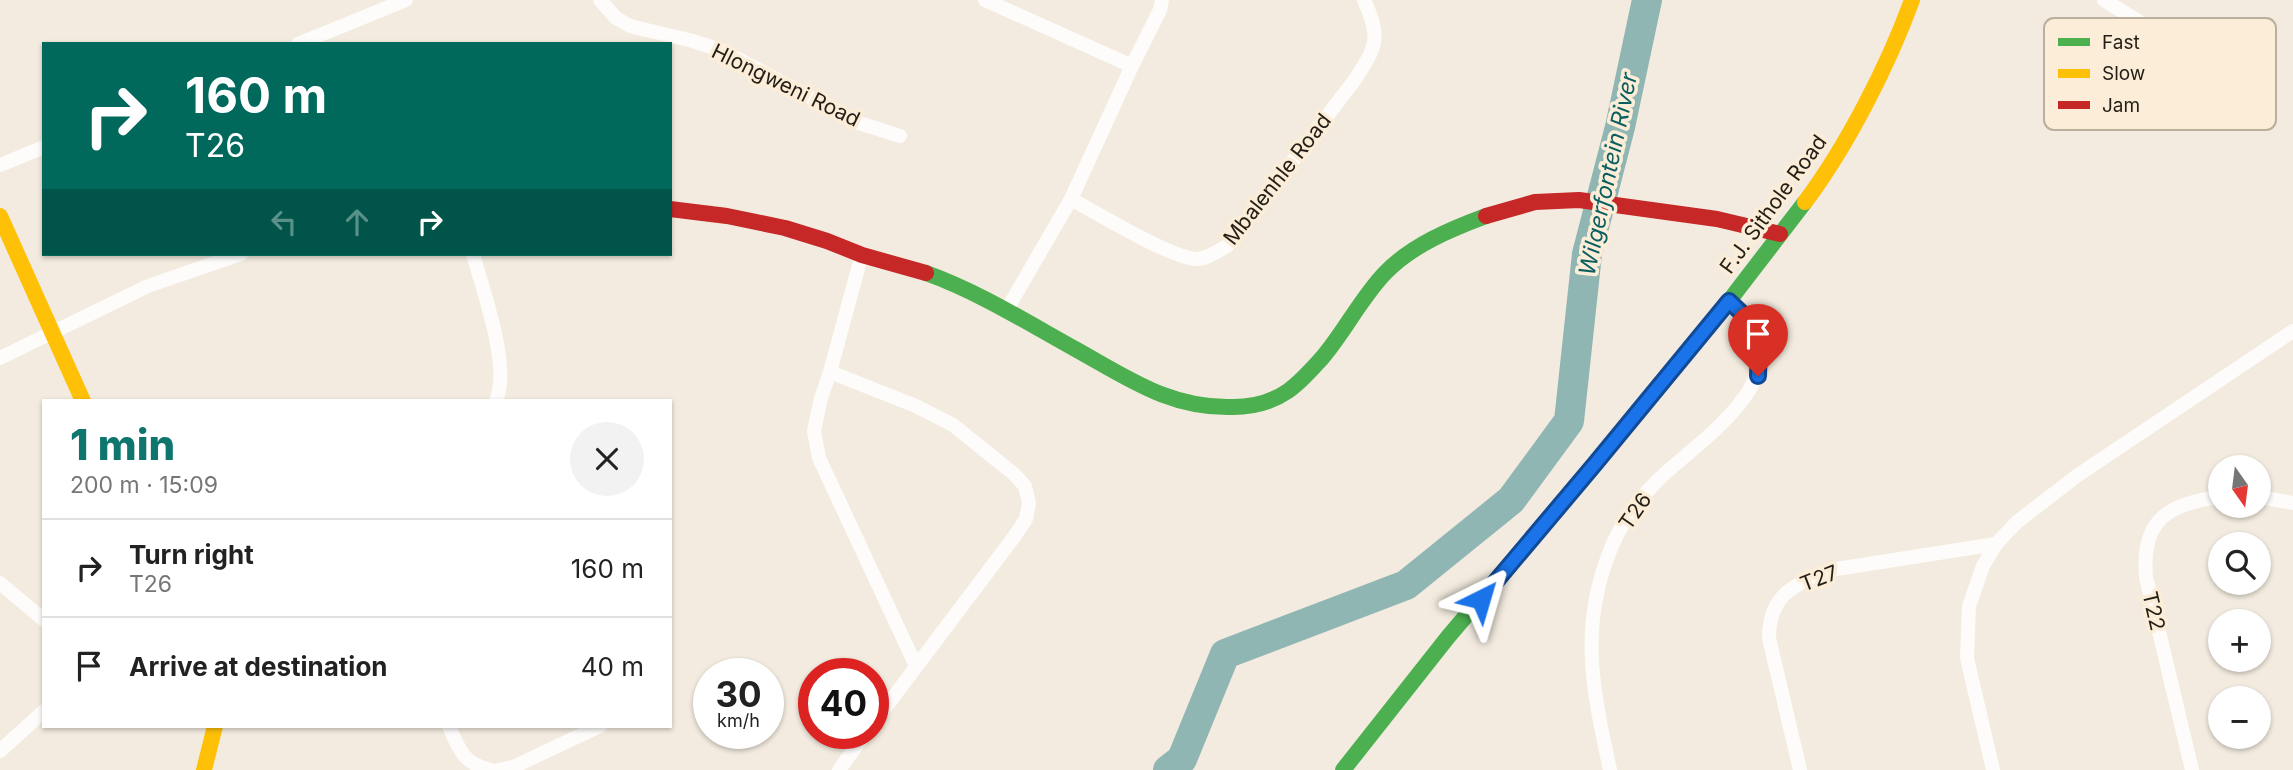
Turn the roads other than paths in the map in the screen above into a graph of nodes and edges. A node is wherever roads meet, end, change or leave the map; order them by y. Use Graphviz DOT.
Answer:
graph roads {
  1 [pos="406,0"];
  2 [pos="600,0"];
  3 [pos="985,0"];
  4 [pos="1162,0"];
  5 [pos="1364,0"];
  6 [pos="1912,0"];
  7 [pos="2104,0"];
  8 [pos="2133,18"];
  9 [pos="303,42"];
  10 [pos="1132,66"];
  11 [pos="900,136"];
  12 [pos="42,148"];
  13 [pos="0,165"];
  14 [pos="1071,199"];
  15 [pos="672,209"];
  16 [pos="0,216"];
  17 [pos="1780,234"];
  18 [pos="862,254"];
  19 [pos="235,256"];
  20 [pos="474,256"];
  21 [pos="1729,301"];
  22 [pos="1006,311"];
  23 [pos="2293,331"];
  24 [pos="52,333"];
  25 [pos="0,358"];
  26 [pos="830,372"];
  27 [pos="82,399"];
  28 [pos="497,399"];
  29 [pos="2208,498"];
  30 [pos="2272,499"];
  31 [pos="2293,503"];
  32 [pos="1996,544"];
  33 [pos="0,583"];
  34 [pos="42,618"];
  35 [pos="916,666"];
  36 [pos="889,702"];
  37 [pos="42,713"];
  38 [pos="215,728"];
  39 [pos="450,728"];
  40 [pos="596,728"];
  41 [pos="854,749"];
  42 [pos="0,751"];
  43 [pos="204,770"];
  44 [pos="491,770"];
  45 [pos="498,770"];
  46 [pos="839,770"];
  47 [pos="1343,770"];
  48 [pos="1610,770"];
  49 [pos="1800,770"];
  50 [pos="1993,770"];
  51 [pos="2192,770"];
  1 -- 9 [label="street"];
  2 -- 11 [label="street, Hlongweni Road"];
  3 -- 10 [label="street"];
  4 -- 10 [label="street"];
  5 -- 14 [label="street, Mbalenhle Road"];
  6 -- 17 [label="street, F.J. Sithole Road"];
  7 -- 8 [label="street"];
  10 -- 14 [label="street"];
  12 -- 13 [label="street"];
  14 -- 22 [label="street"];
  15 -- 18 [label="street"];
  16 -- 24 [label="street"];
  17 -- 21 [label="street, F.J. Sithole Road"];
  17 -- 22 [label="street"];
  18 -- 22 [label="street"];
  18 -- 26 [label="street"];
  19 -- 24 [label="street"];
  20 -- 28 [label="street"];
  21 -- 47 [label="street, F.J. Sithole Road"];
  21 -- 48 [label="street, T26"];
  23 -- 32 [label="street"];
  24 -- 25 [label="street"];
  24 -- 27 [label="street"];
  26 -- 35 [label="street"];
  26 -- 35 [label="street"];
  29 -- 51 [label="street, T22"];
  30 -- 31 [label="street"];
  32 -- 49 [label="street, T27"];
  32 -- 50 [label="street"];
  33 -- 34 [label="street"];
  35 -- 36 [label="street"];
  37 -- 42 [label="street"];
  38 -- 43 [label="street"];
  39 -- 44 [label="street"];
  40 -- 45 [label="street"];
  41 -- 46 [label="street"];
}
